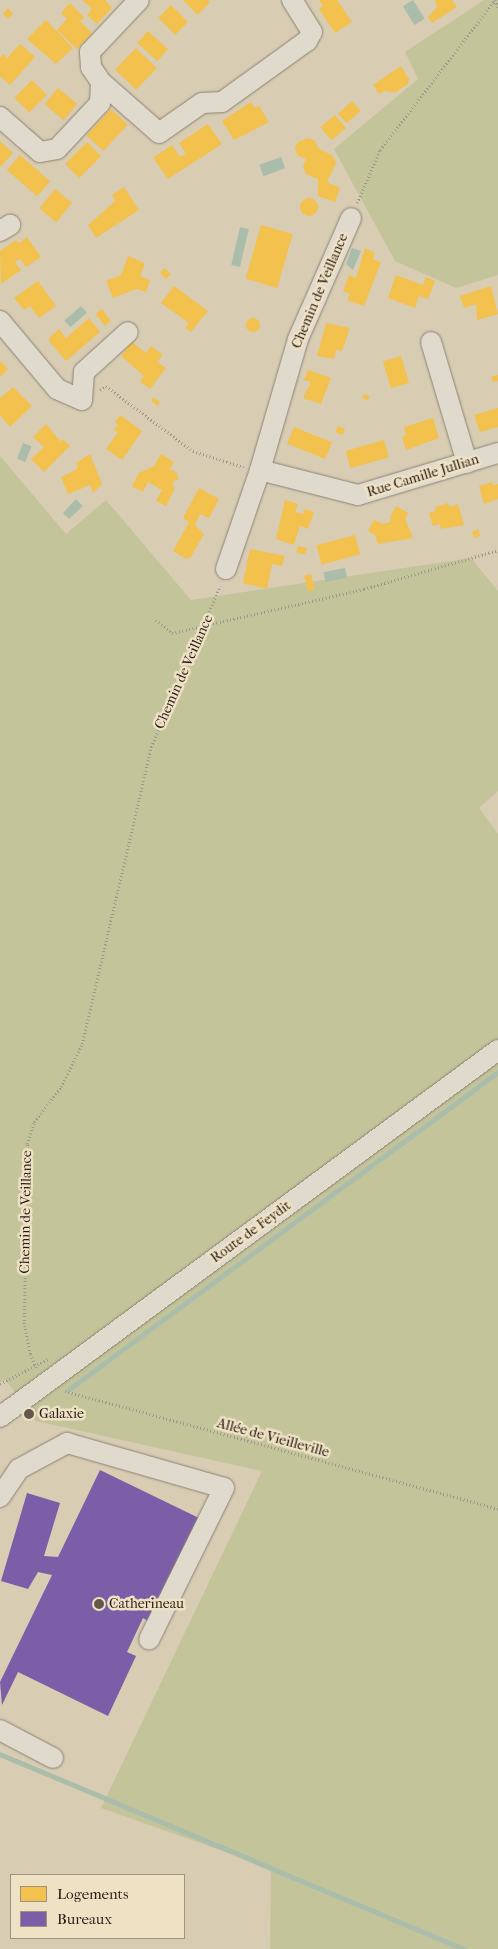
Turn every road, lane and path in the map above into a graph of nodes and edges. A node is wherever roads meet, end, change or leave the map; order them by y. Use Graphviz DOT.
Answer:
graph roads {
  1 [pos="139,0"];
  2 [pos="292,0"];
  3 [pos="495,0"];
  4 [pos="498,7"];
  5 [pos="101,82"];
  6 [pos="0,117"];
  7 [pos="351,218"];
  8 [pos="0,321"];
  9 [pos="128,332"];
  10 [pos="431,342"];
  11 [pos="82,400"];
  12 [pos="498,453"];
  13 [pos="467,463"];
  14 [pos="260,470"];
  15 [pos="498,550"];
  16 [pos="226,569"];
  17 [pos="156,620"];
  18 [pos="205,626"];
  19 [pos="498,1050"];
  20 [pos="44,1385"];
  21 [pos="1,1415"];
  22 [pos="0,1497"];
  23 [pos="498,1509"];
  24 [pos="150,1640"];
  25 [pos="0,1730"];
  26 [pos="54,1758"];
  1 -- 5 [label="street"];
  2 -- 5 [label="street"];
  3 -- 4 [label="path"];
  3 -- 7 [label="path, Chemin de Veillance"];
  5 -- 6 [label="street"];
  7 -- 14 [label="street, Chemin de Veillance"];
  8 -- 11 [label="street"];
  9 -- 11 [label="street"];
  10 -- 13 [label="street"];
  11 -- 14 [label="path"];
  12 -- 13 [label="street, Rue Camille Jullian"];
  13 -- 14 [label="street, Rue Camille Jullian"];
  14 -- 16 [label="street, Chemin de Veillance"];
  15 -- 18 [label="path"];
  16 -- 18 [label="path, Chemin de Veillance"];
  17 -- 18 [label="path"];
  18 -- 20 [label="path, Chemin de Veillance"];
  19 -- 20 [label="street, Route de Feydit"];
  20 -- 21 [label="street, Route de Feydit"];
  20 -- 23 [label="path, Allée de Vieilleville"];
  22 -- 24 [label="street"];
  25 -- 26 [label="street"];
}
